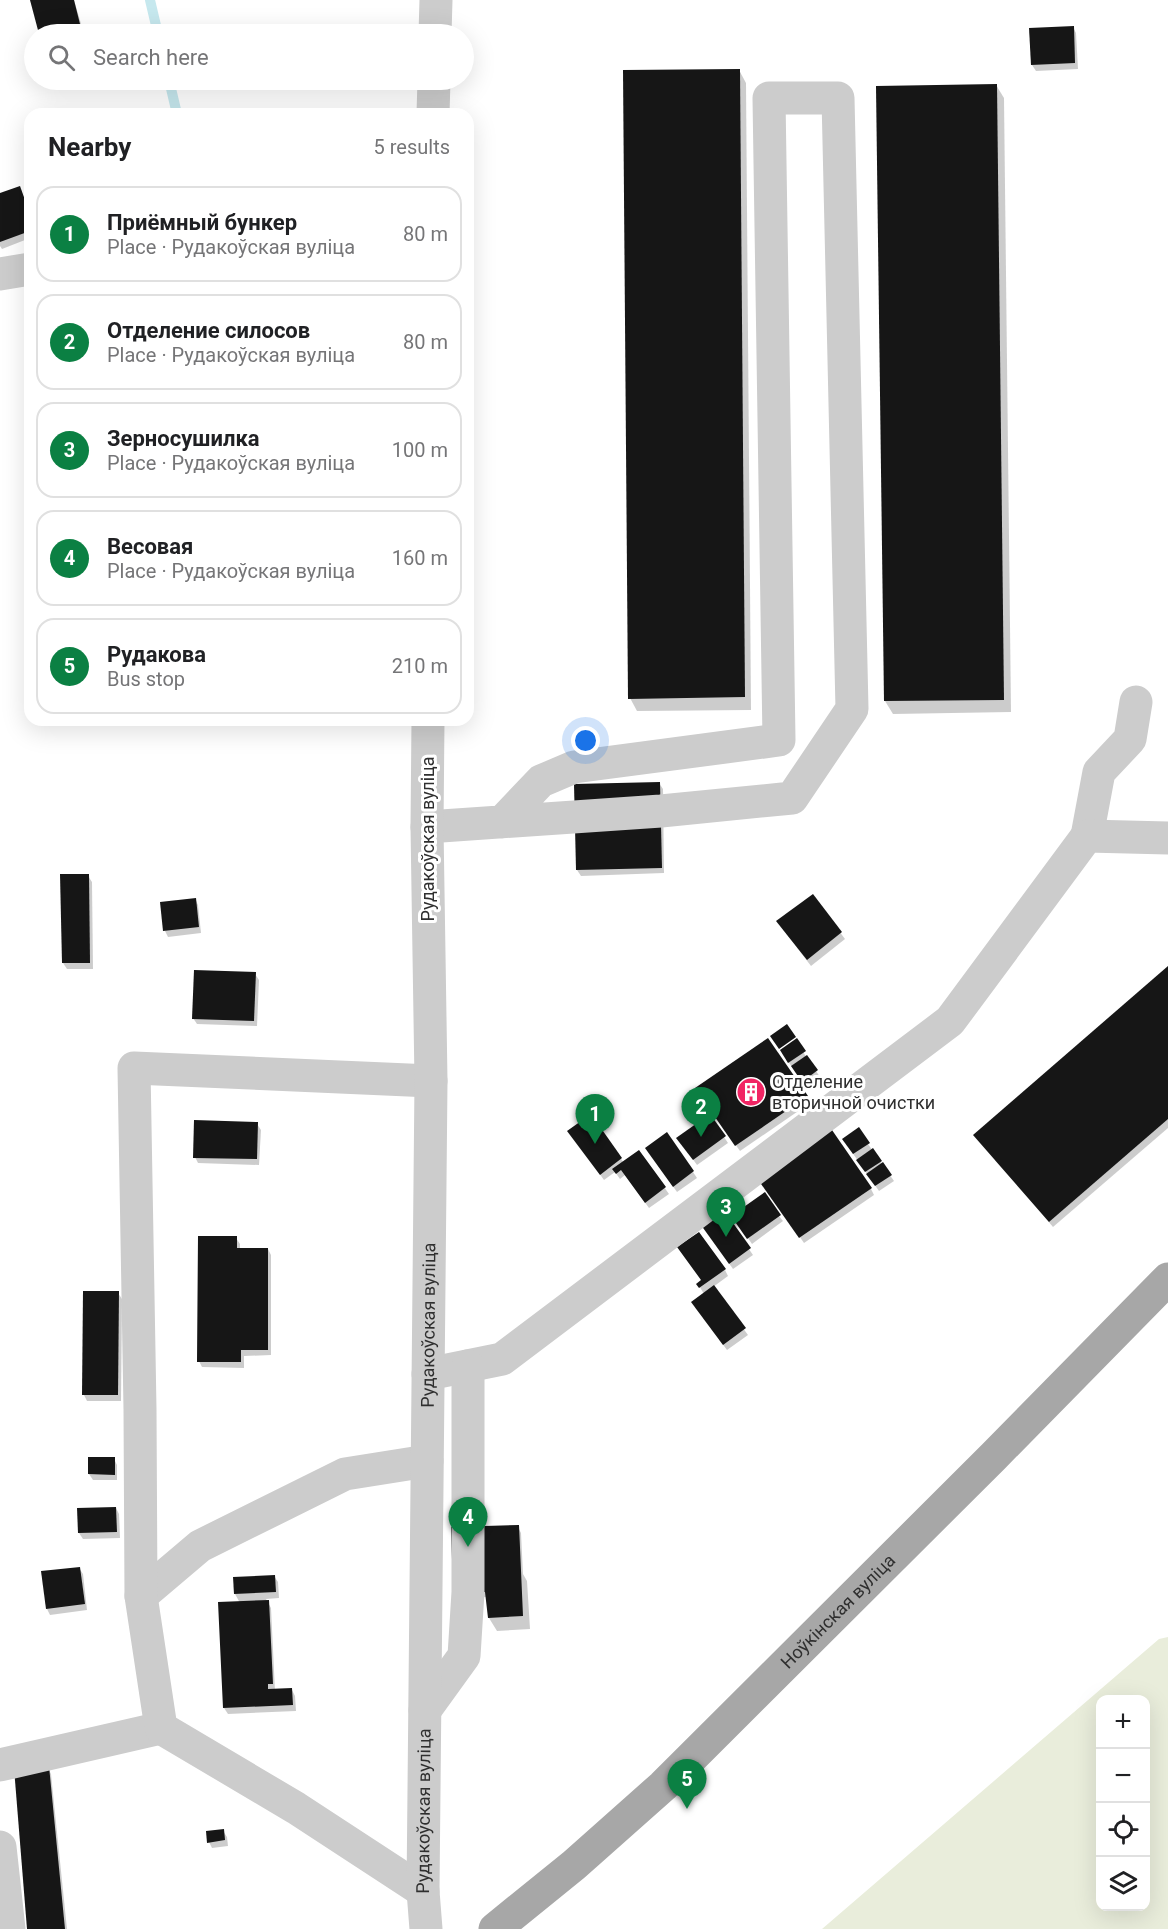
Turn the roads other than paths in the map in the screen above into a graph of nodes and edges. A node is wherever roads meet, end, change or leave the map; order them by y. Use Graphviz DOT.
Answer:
graph roads {
  1 [pos="435,0"];
  2 [pos="435,24"];
  3 [pos="434,90"];
  4 [pos="433,108"];
  5 [pos="24,270"];
  6 [pos="0,274"];
  7 [pos="1136,702"];
  8 [pos="428,726"];
  9 [pos="502,822"];
  10 [pos="427,827"];
  11 [pos="1087,836"];
  12 [pos="1168,838"];
  13 [pos="431,1082"];
  14 [pos="1168,1279"];
  15 [pos="468,1366"];
  16 [pos="428,1374"];
  17 [pos="427,1461"];
  18 [pos="141,1596"];
  19 [pos="425,1710"];
  20 [pos="161,1728"];
  21 [pos="0,1765"];
  22 [pos="0,1847"];
  23 [pos="423,1891"];
  24 [pos="9,1929"];
  25 [pos="426,1929"];
  26 [pos="495,1929"];
  1 -- 2 [label="street"];
  3 -- 4 [label="street"];
  5 -- 6 [label="street"];
  7 -- 11 [label="street"];
  8 -- 10 [label="street, Рудакоўская вуліца"];
  9 -- 9 [label="street"];
  9 -- 10 [label="street"];
  10 -- 13 [label="street, Рудакоўская вуліца"];
  11 -- 12 [label="street"];
  11 -- 15 [label="street"];
  13 -- 16 [label="street, Рудакоўская вуліца"];
  13 -- 18 [label="street"];
  14 -- 26 [label="main road, Ноўкінская вуліца"];
  15 -- 16 [label="street"];
  15 -- 19 [label="street"];
  16 -- 17 [label="street, Рудакоўская вуліца"];
  17 -- 18 [label="street"];
  17 -- 19 [label="street, Рудакоўская вуліца"];
  18 -- 20 [label="street"];
  19 -- 23 [label="street, Рудакоўская вуліца"];
  20 -- 21 [label="street"];
  20 -- 23 [label="street"];
  22 -- 24 [label="street"];
  23 -- 25 [label="street, Рудакоўская вуліца"];
}
